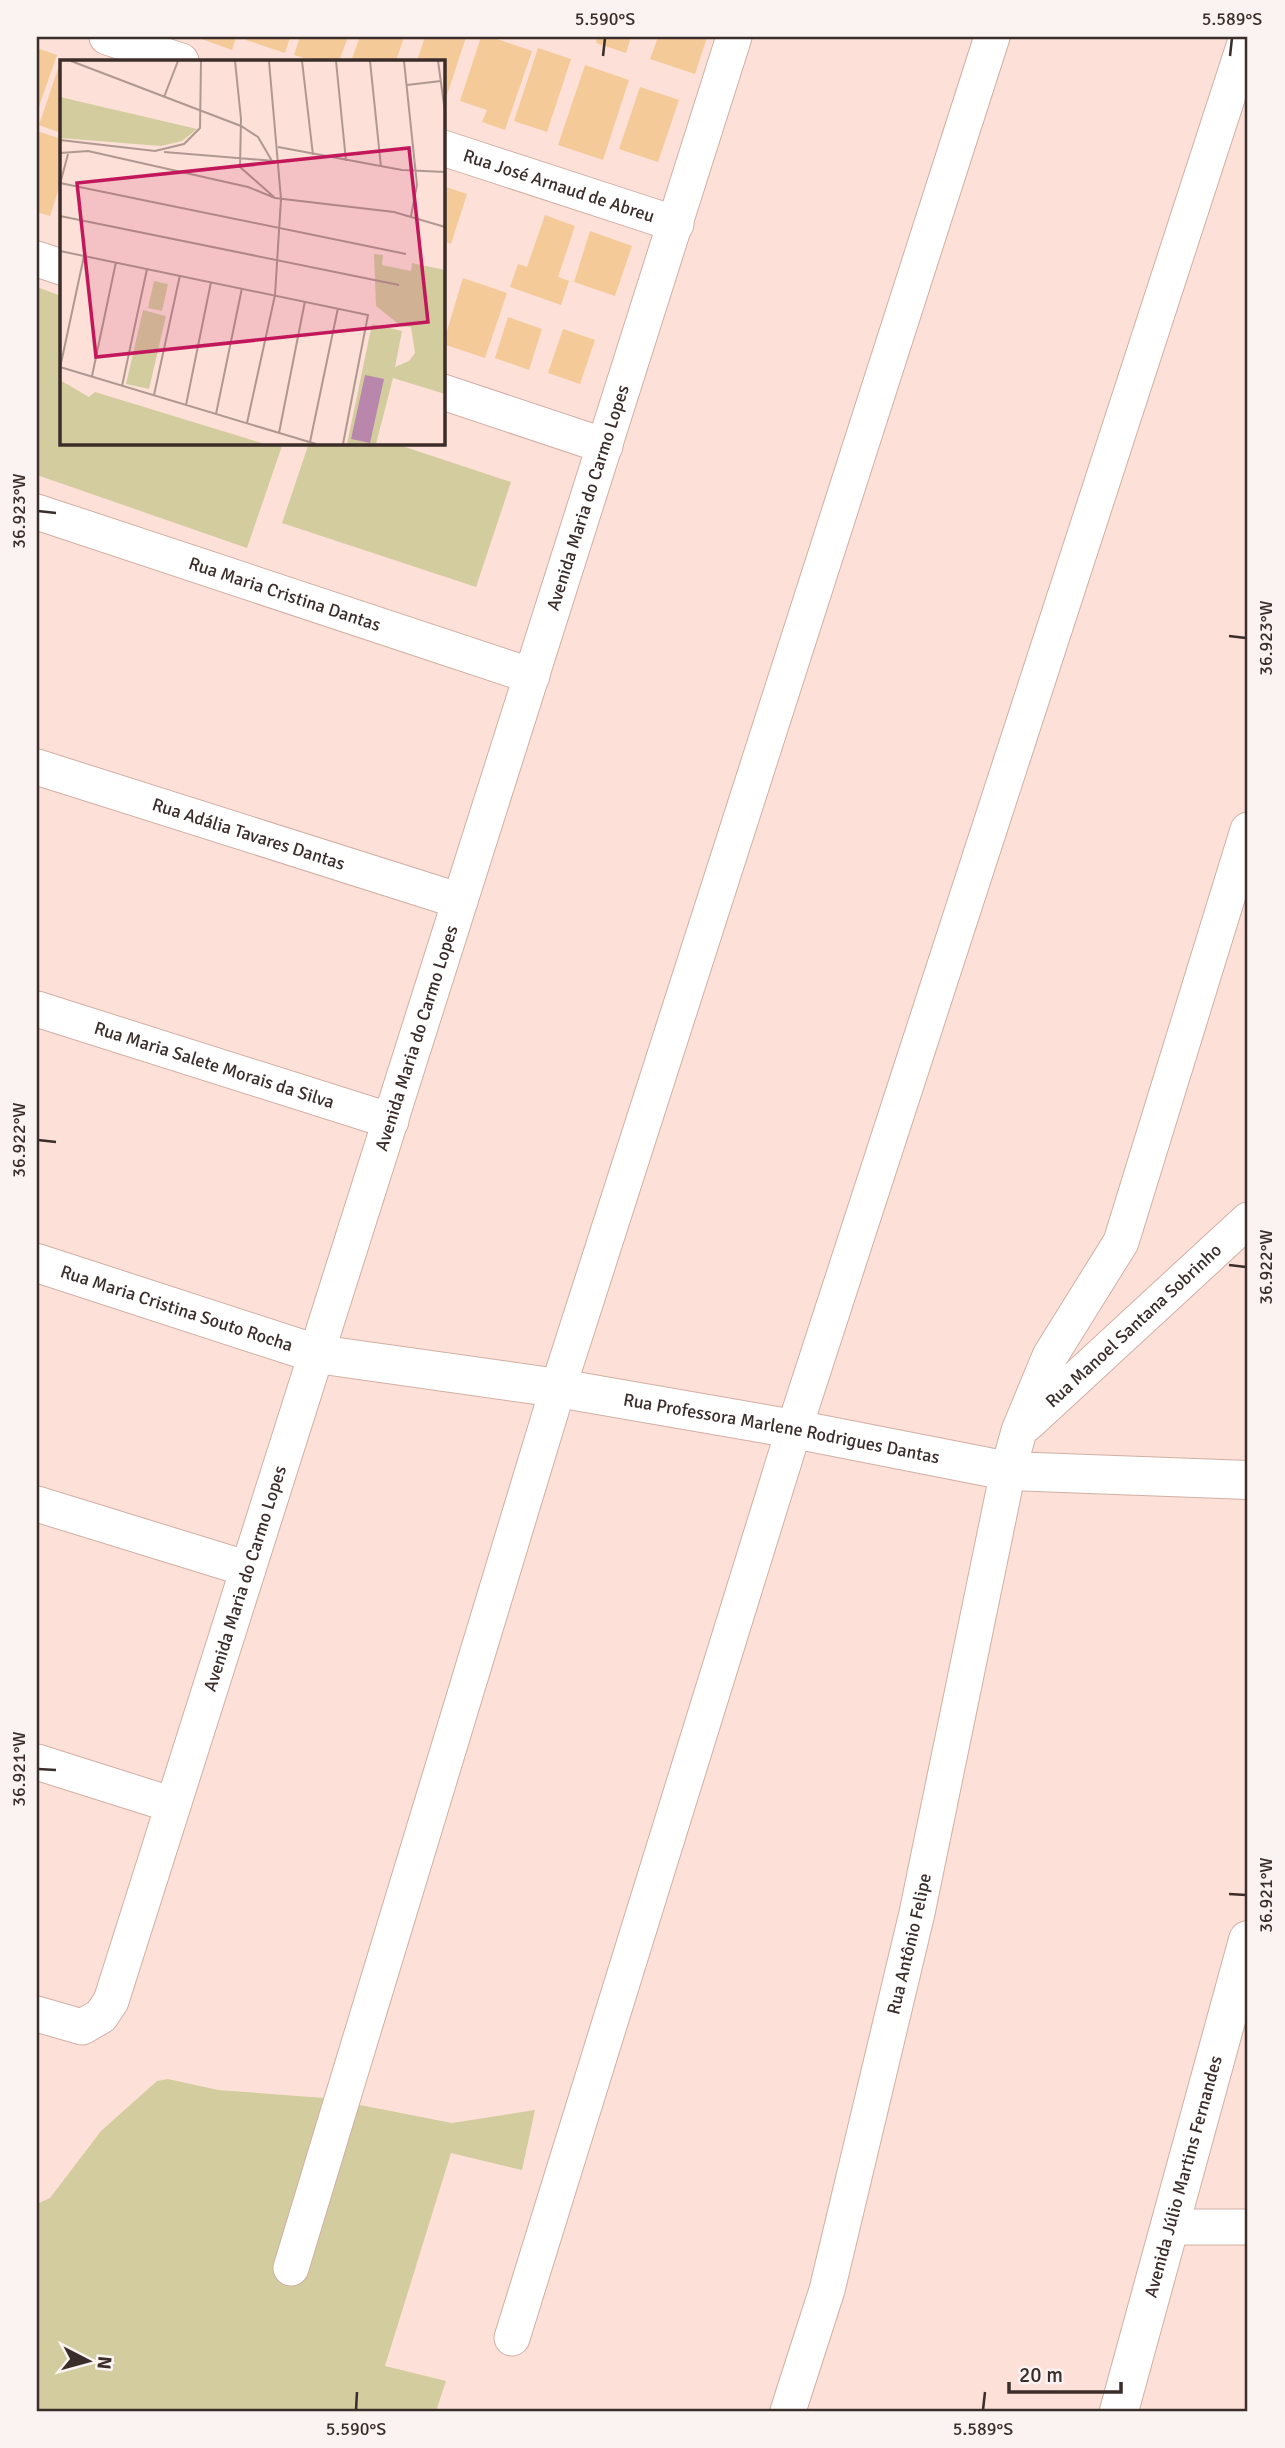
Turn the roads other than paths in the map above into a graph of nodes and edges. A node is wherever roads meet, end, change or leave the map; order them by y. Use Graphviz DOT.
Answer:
graph roads {
  1 [pos="107,37"];
  2 [pos="734,37"];
  3 [pos="992,37"];
  4 [pos="1247,37"];
  5 [pos="178,60"];
  6 [pos="444,148"];
  7 [pos="676,224"];
  8 [pos="37,259"];
  9 [pos="60,267"];
  10 [pos="444,393"];
  11 [pos="605,446"];
  12 [pos="37,512"];
  13 [pos="532,676"];
  14 [pos="37,767"];
  15 [pos="1248,830"];
  16 [pos="460,901"];
  17 [pos="37,1009"];
  18 [pos="391,1121"];
  19 [pos="1248,1220"];
  20 [pos="37,1263"];
  21 [pos="317,1354"];
  22 [pos="558,1388"];
  23 [pos="794,1429"];
  24 [pos="1019,1431"];
  25 [pos="1008,1471"];
  26 [pos="1248,1480"];
  27 [pos="37,1504"];
  28 [pos="248,1569"];
  29 [pos="37,1762"];
  30 [pos="173,1805"];
  31 [pos="1245,1963"];
  32 [pos="37,2014"];
  33 [pos="1169,2227"];
  34 [pos="1248,2227"];
  35 [pos="291,2268"];
  36 [pos="512,2338"];
  37 [pos="791,2410"];
  38 [pos="1119,2411"];
  1 -- 5 [label="street"];
  2 -- 7 [label="street, Avenida Maria do Carmo Lopes"];
  3 -- 22 [label="street"];
  4 -- 23 [label="street"];
  6 -- 7 [label="street, Rua José Arnaud de Abreu"];
  7 -- 11 [label="street, Avenida Maria do Carmo Lopes"];
  8 -- 9 [label="street"];
  10 -- 11 [label="street"];
  11 -- 13 [label="street, Avenida Maria do Carmo Lopes"];
  12 -- 13 [label="street, Rua Maria Cristina Dantas"];
  13 -- 16 [label="street, Avenida Maria do Carmo Lopes"];
  14 -- 16 [label="street, Rua Adália Tavares Dantas"];
  15 -- 24 [label="street, Rua Antônio Felipe"];
  16 -- 18 [label="street, Avenida Maria do Carmo Lopes"];
  17 -- 18 [label="street, Rua Maria Salete Morais da Silva"];
  18 -- 21 [label="street, Avenida Maria do Carmo Lopes"];
  19 -- 24 [label="street, Rua Manoel Santana Sobrinho"];
  20 -- 21 [label="street, Rua Maria Cristina Souto Rocha"];
  21 -- 22 [label="street, Rua Professora Marlene Rodrigues Dantas"];
  21 -- 28 [label="street, Avenida Maria do Carmo Lopes"];
  22 -- 23 [label="street, Rua Professora Marlene Rodrigues Dantas"];
  22 -- 35 [label="street"];
  23 -- 25 [label="street, Rua Professora Marlene Rodrigues Dantas"];
  23 -- 36 [label="street"];
  24 -- 25 [label="street, Rua Antônio Felipe"];
  25 -- 26 [label="street, Rua Professora Marlene Rodrigues Dantas"];
  25 -- 37 [label="street, Rua Antônio Felipe"];
  27 -- 28 [label="street"];
  28 -- 30 [label="street, Avenida Maria do Carmo Lopes"];
  29 -- 30 [label="street"];
  30 -- 32 [label="street, Avenida Maria do Carmo Lopes"];
  31 -- 33 [label="street, Avenida Júlio Martins Fernandes"];
  33 -- 34 [label="street"];
  33 -- 38 [label="street, Avenida Júlio Martins Fernandes"];
}
